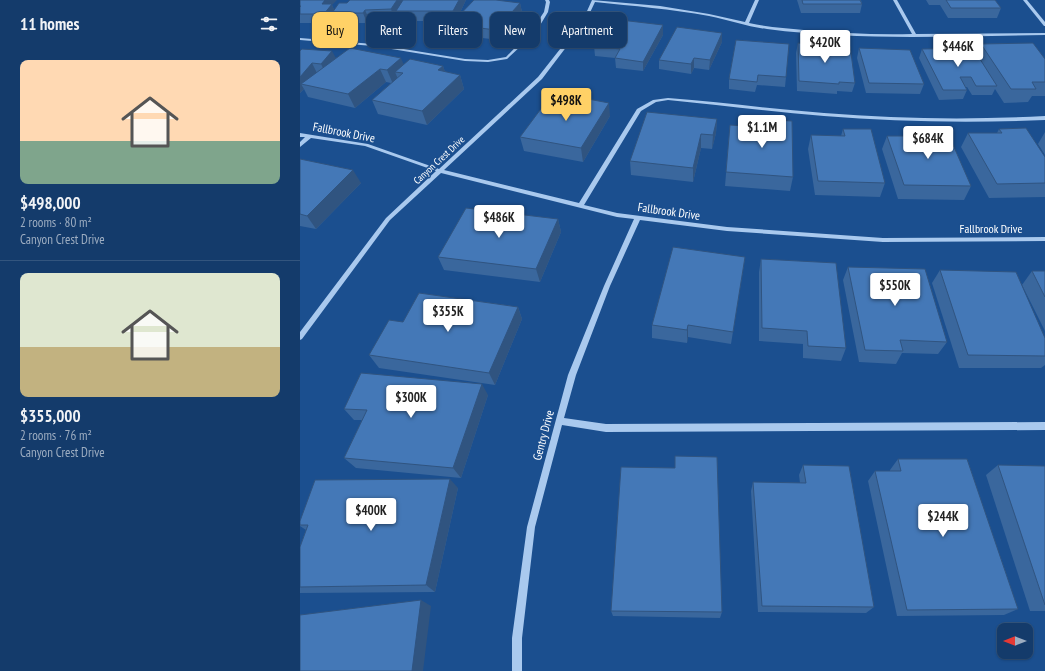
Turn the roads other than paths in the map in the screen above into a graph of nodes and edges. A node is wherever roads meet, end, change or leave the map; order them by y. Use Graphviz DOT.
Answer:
graph roads {
  1 [pos="547,0"];
  2 [pos="756,0"];
  3 [pos="895,0"];
  4 [pos="1025,0"];
  5 [pos="594,1"];
  6 [pos="746,24"];
  7 [pos="1045,25"];
  8 [pos="1045,34"];
  9 [pos="914,35"];
  10 [pos="300,39"];
  11 [pos="1045,118"];
  12 [pos="300,134"];
  13 [pos="310,136"];
  14 [pos="300,145"];
  15 [pos="440,171"];
  16 [pos="580,206"];
  17 [pos="638,217"];
  18 [pos="1045,239"];
  19 [pos="300,337"];
  20 [pos="560,421"];
  21 [pos="1045,426"];
  22 [pos="517,671"];
  1 -- 10 [label="street"];
  2 -- 6 [label="street"];
  3 -- 9 [label="street"];
  4 -- 7 [label="street"];
  5 -- 6 [label="street"];
  5 -- 15 [label="street, Canyon Crest Drive"];
  6 -- 9 [label="street"];
  8 -- 9 [label="street"];
  11 -- 16 [label="street"];
  12 -- 13 [label="street, Fallbrook Drive"];
  13 -- 14 [label="street"];
  13 -- 15 [label="street, Fallbrook Drive"];
  15 -- 16 [label="street, Fallbrook Drive"];
  15 -- 19 [label="street, Canyon Crest Drive"];
  16 -- 17 [label="street, Fallbrook Drive"];
  17 -- 18 [label="street, Fallbrook Drive"];
  17 -- 20 [label="street, Gentry Drive"];
  20 -- 21 [label="street"];
  20 -- 22 [label="street, Gentry Drive"];
}
